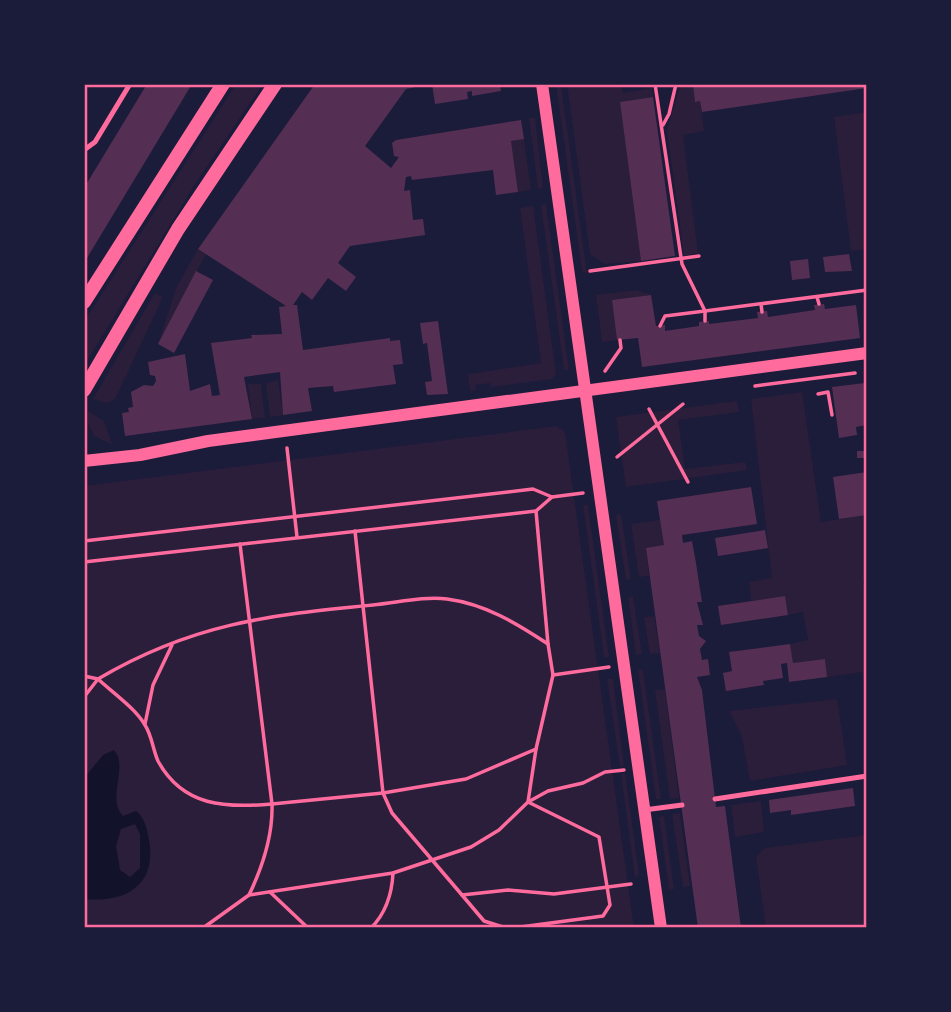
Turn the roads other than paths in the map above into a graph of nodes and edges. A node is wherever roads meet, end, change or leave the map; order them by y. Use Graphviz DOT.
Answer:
graph roads {
  1 [pos="130,84"];
  2 [pos="223,84"];
  3 [pos="275,84"];
  4 [pos="542,84"];
  5 [pos="84,150"];
  6 [pos="84,302"];
  7 [pos="867,353"];
  8 [pos="84,390"];
  9 [pos="585,392"];
  10 [pos="84,461"];
  11 [pos="867,776"];
  12 [pos="715,799"];
  13 [pos="682,805"];
  14 [pos="644,810"];
  15 [pos="661,928"];
  1 -- 5 [label="lane"];
  2 -- 6 [label="main road"];
  3 -- 8 [label="main road"];
  4 -- 9 [label="street"];
  7 -- 9 [label="street"];
  9 -- 10 [label="street"];
  9 -- 14 [label="street"];
  11 -- 12 [label="lane"];
  13 -- 14 [label="lane"];
  14 -- 15 [label="street"];
}
